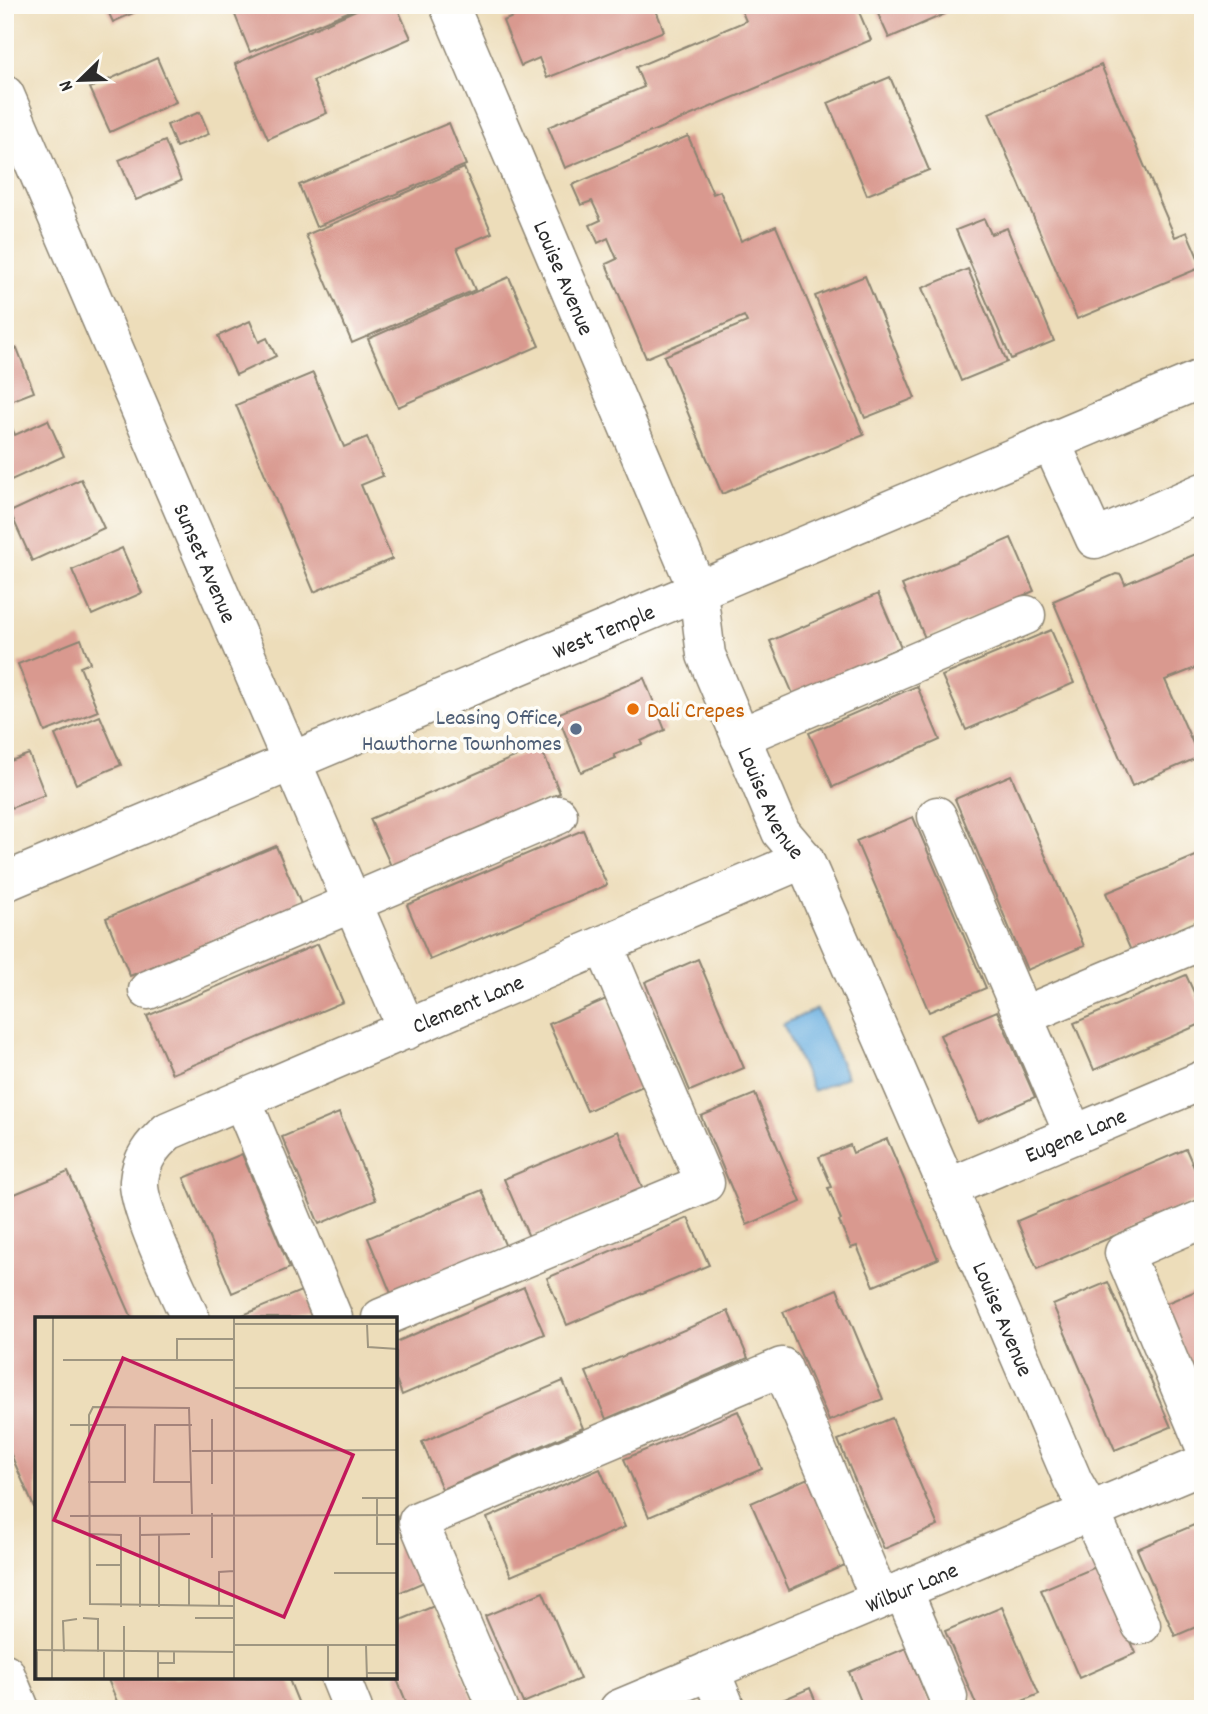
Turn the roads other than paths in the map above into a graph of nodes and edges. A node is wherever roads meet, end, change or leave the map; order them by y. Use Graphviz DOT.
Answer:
graph roads {
  1 [pos="449,5"];
  2 [pos="5,95"];
  3 [pos="1203,378"];
  4 [pos="1051,442"];
  5 [pos="1203,492"];
  6 [pos="698,591"];
  7 [pos="1026,615"];
  8 [pos="740,737"];
  9 [pos="290,762"];
  10 [pos="558,815"];
  11 [pos="937,816"];
  12 [pos="804,859"];
  13 [pos="5,882"];
  14 [pos="352,903"];
  15 [pos="1203,940"];
  16 [pos="604,946"];
  17 [pos="148,990"];
  18 [pos="1023,1016"];
  19 [pos="407,1030"];
  20 [pos="1203,1080"];
  21 [pos="242,1100"];
  22 [pos="1074,1135"];
  23 [pos="948,1188"];
  24 [pos="1203,1219"];
  25 [pos="190,1317"];
  26 [pos="333,1317"];
  27 [pos="384,1317"];
  28 [pos="1203,1442"];
  29 [pos="1203,1464"];
  30 [pos="1090,1511"];
  31 [pos="892,1595"];
  32 [pos="1141,1625"];
  33 [pos="710,1670"];
  34 [pos="5,1673"];
  35 [pos="341,1679"];
  36 [pos="948,1697"];
  37 [pos="20,1709"];
  38 [pos="353,1709"];
  39 [pos="498,1709"];
  40 [pos="619,1709"];
  41 [pos="726,1709"];
  1 -- 6 [label="street, Louise Avenue"];
  2 -- 9 [label="street, Sunset Avenue"];
  3 -- 4 [label="street, West Temple"];
  4 -- 5 [label="street"];
  4 -- 6 [label="street, West Temple"];
  6 -- 8 [label="street, Louise Avenue"];
  6 -- 9 [label="street, West Temple"];
  7 -- 8 [label="street"];
  8 -- 12 [label="street, Louise Avenue"];
  9 -- 13 [label="street, West Temple"];
  9 -- 14 [label="street, Sunset Avenue"];
  10 -- 14 [label="street"];
  11 -- 18 [label="street"];
  12 -- 16 [label="street, Clement Lane"];
  12 -- 23 [label="street, Louise Avenue"];
  14 -- 17 [label="street"];
  14 -- 19 [label="street, Sunset Avenue"];
  15 -- 18 [label="street"];
  16 -- 19 [label="street, Clement Lane"];
  16 -- 27 [label="street"];
  18 -- 22 [label="street"];
  19 -- 21 [label="street, Clement Lane"];
  20 -- 22 [label="street, Eugene Lane"];
  21 -- 25 [label="street, Clement Lane"];
  21 -- 26 [label="street"];
  22 -- 23 [label="street, Eugene Lane"];
  23 -- 30 [label="street, Louise Avenue"];
  24 -- 28 [label="street"];
  29 -- 30 [label="street, Wilbur Lane"];
  30 -- 31 [label="street, Wilbur Lane"];
  30 -- 32 [label="street, Louise Avenue"];
  31 -- 33 [label="street, Wilbur Lane"];
  31 -- 36 [label="street"];
  31 -- 39 [label="street"];
  33 -- 40 [label="street, Wilbur Lane"];
  33 -- 41 [label="street"];
  34 -- 37 [label="street"];
  35 -- 38 [label="street"];
}
